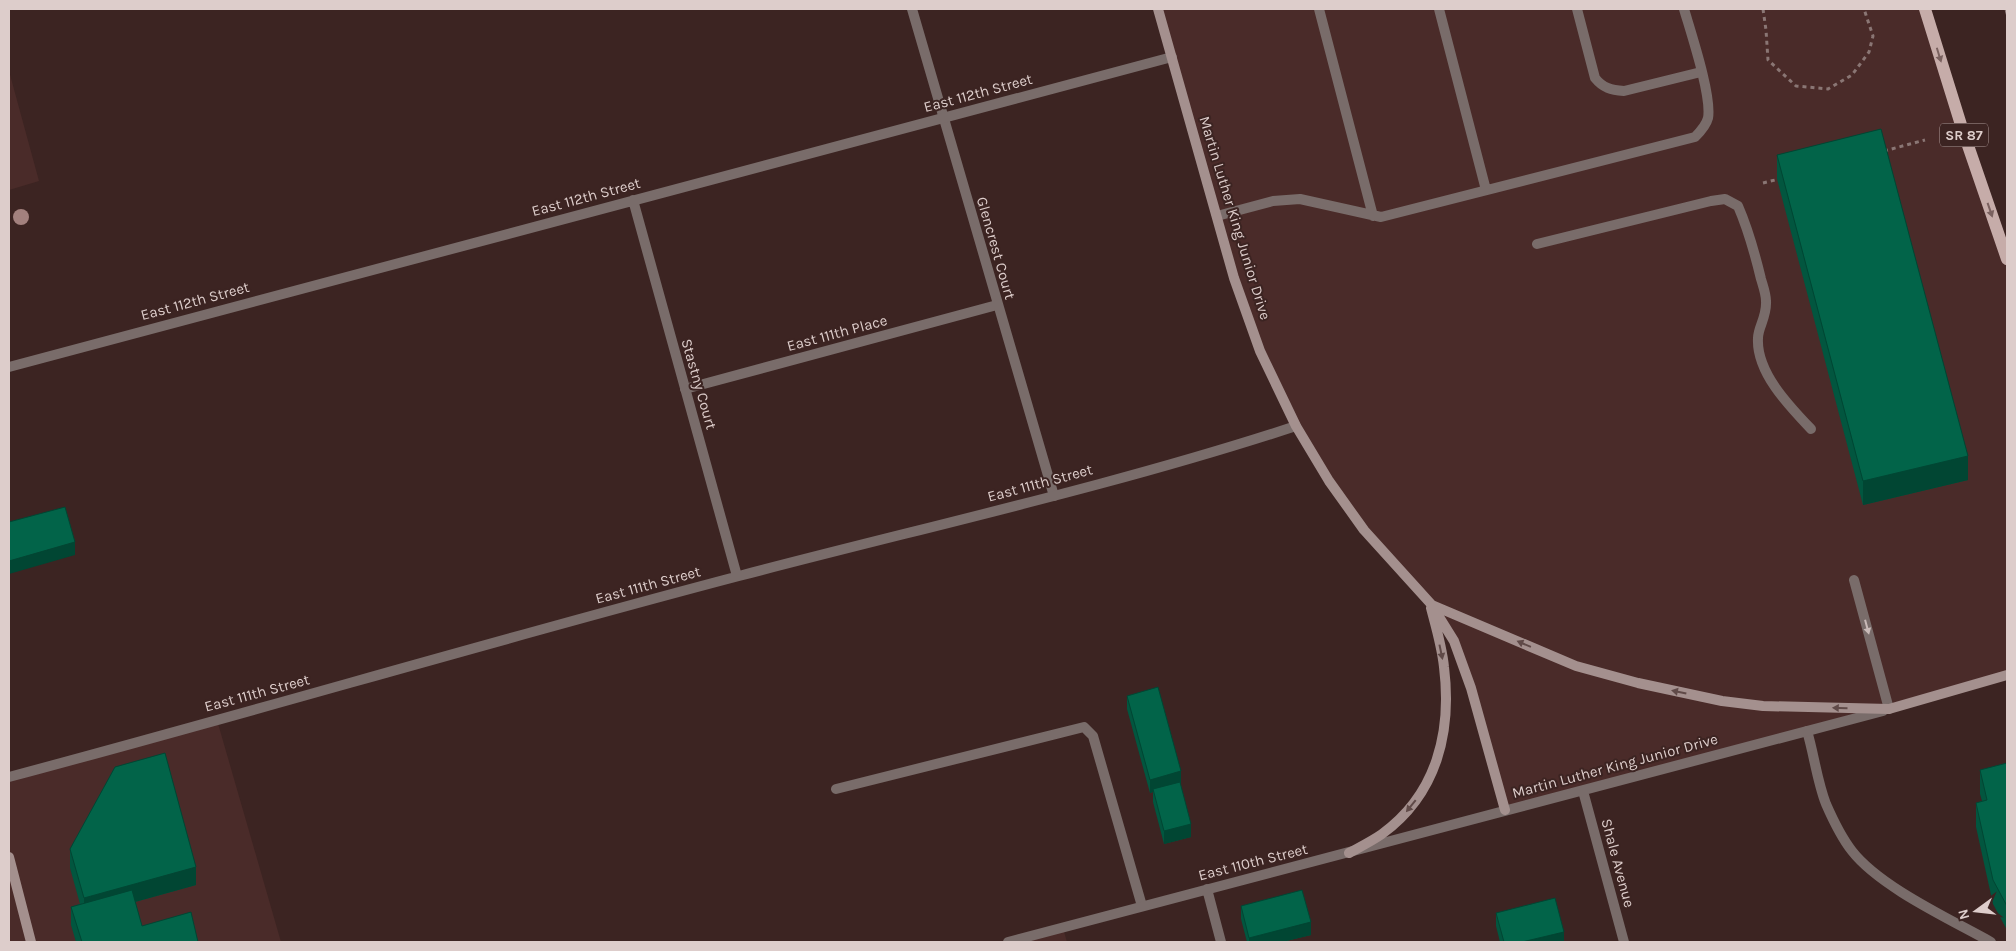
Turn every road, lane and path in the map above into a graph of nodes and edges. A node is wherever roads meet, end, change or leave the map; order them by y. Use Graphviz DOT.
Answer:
graph roads {
  1 [pos="912,9"];
  2 [pos="1158,9"];
  3 [pos="1319,9"];
  4 [pos="1439,9"];
  5 [pos="1577,9"];
  6 [pos="1684,9"];
  7 [pos="1762,9"];
  8 [pos="1864,9"];
  9 [pos="1925,9"];
  10 [pos="1172,57"];
  11 [pos="1701,72"];
  12 [pos="944,118"];
  13 [pos="1925,140"];
  14 [pos="1877,153"];
  15 [pos="1782,178"];
  16 [pos="1763,183"];
  17 [pos="1486,190"];
  18 [pos="633,200"];
  19 [pos="1216,216"];
  20 [pos="1373,216"];
  21 [pos="1537,244"];
  22 [pos="2007,259"];
  23 [pos="997,305"];
  24 [pos="9,367"];
  25 [pos="685,389"];
  26 [pos="1296,426"];
  27 [pos="1811,429"];
  28 [pos="1054,496"];
  29 [pos="737,576"];
  30 [pos="1854,580"];
  31 [pos="1430,604"];
  32 [pos="2007,676"];
  33 [pos="1889,709"];
  34 [pos="1808,730"];
  35 [pos="9,777"];
  36 [pos="836,789"];
  37 [pos="1583,791"];
  38 [pos="1505,810"];
  39 [pos="1349,853"];
  40 [pos="9,856"];
  41 [pos="1207,889"];
  42 [pos="1142,906"];
  43 [pos="32,942"];
  44 [pos="1008,942"];
  45 [pos="1221,942"];
  46 [pos="1624,942"];
  47 [pos="1991,942"];
  1 -- 12 [label="street, Glencrest Court"];
  2 -- 10 [label="street, Martin Luther King Junior Drive"];
  3 -- 20 [label="street"];
  4 -- 17 [label="street"];
  5 -- 11 [label="street"];
  6 -- 11 [label="street"];
  7 -- 8 [label="path"];
  9 -- 22 [label="main road, SR 87, one-way"];
  10 -- 12 [label="street, East 112th Street"];
  10 -- 19 [label="street, Martin Luther King Junior Drive"];
  11 -- 17 [label="street"];
  12 -- 18 [label="street, East 112th Street"];
  12 -- 23 [label="street, Glencrest Court"];
  13 -- 14 [label="path"];
  15 -- 16 [label="path"];
  17 -- 20 [label="street"];
  18 -- 24 [label="street, East 112th Street"];
  18 -- 25 [label="street, Stastny Court"];
  19 -- 20 [label="street"];
  19 -- 26 [label="street, Martin Luther King Junior Drive"];
  21 -- 27 [label="street"];
  23 -- 25 [label="street, East 111th Place"];
  23 -- 28 [label="street, Glencrest Court"];
  25 -- 29 [label="street, Stastny Court"];
  26 -- 28 [label="street, East 111th Street"];
  26 -- 31 [label="street, Martin Luther King Junior Drive"];
  28 -- 29 [label="street, East 111th Street"];
  29 -- 35 [label="street, East 111th Street"];
  30 -- 33 [label="street, one-way"];
  33 -- 31 [label="street, one-way"];
  31 -- 38 [label="street, Martin Luther King Junior Drive"];
  31 -- 39 [label="street, one-way"];
  32 -- 33 [label="street, Martin Luther King Junior Drive"];
  33 -- 34 [label="street, Martin Luther King Junior Drive"];
  34 -- 37 [label="street, Martin Luther King Junior Drive"];
  34 -- 47 [label="street"];
  36 -- 42 [label="street"];
  37 -- 38 [label="street, Martin Luther King Junior Drive"];
  37 -- 46 [label="street, Shale Avenue"];
  38 -- 39 [label="street, East 110th Street"];
  39 -- 41 [label="street, East 110th Street"];
  40 -- 43 [label="street"];
  41 -- 42 [label="street, East 110th Street"];
  41 -- 45 [label="street"];
  42 -- 44 [label="street, East 110th Street"];
}
